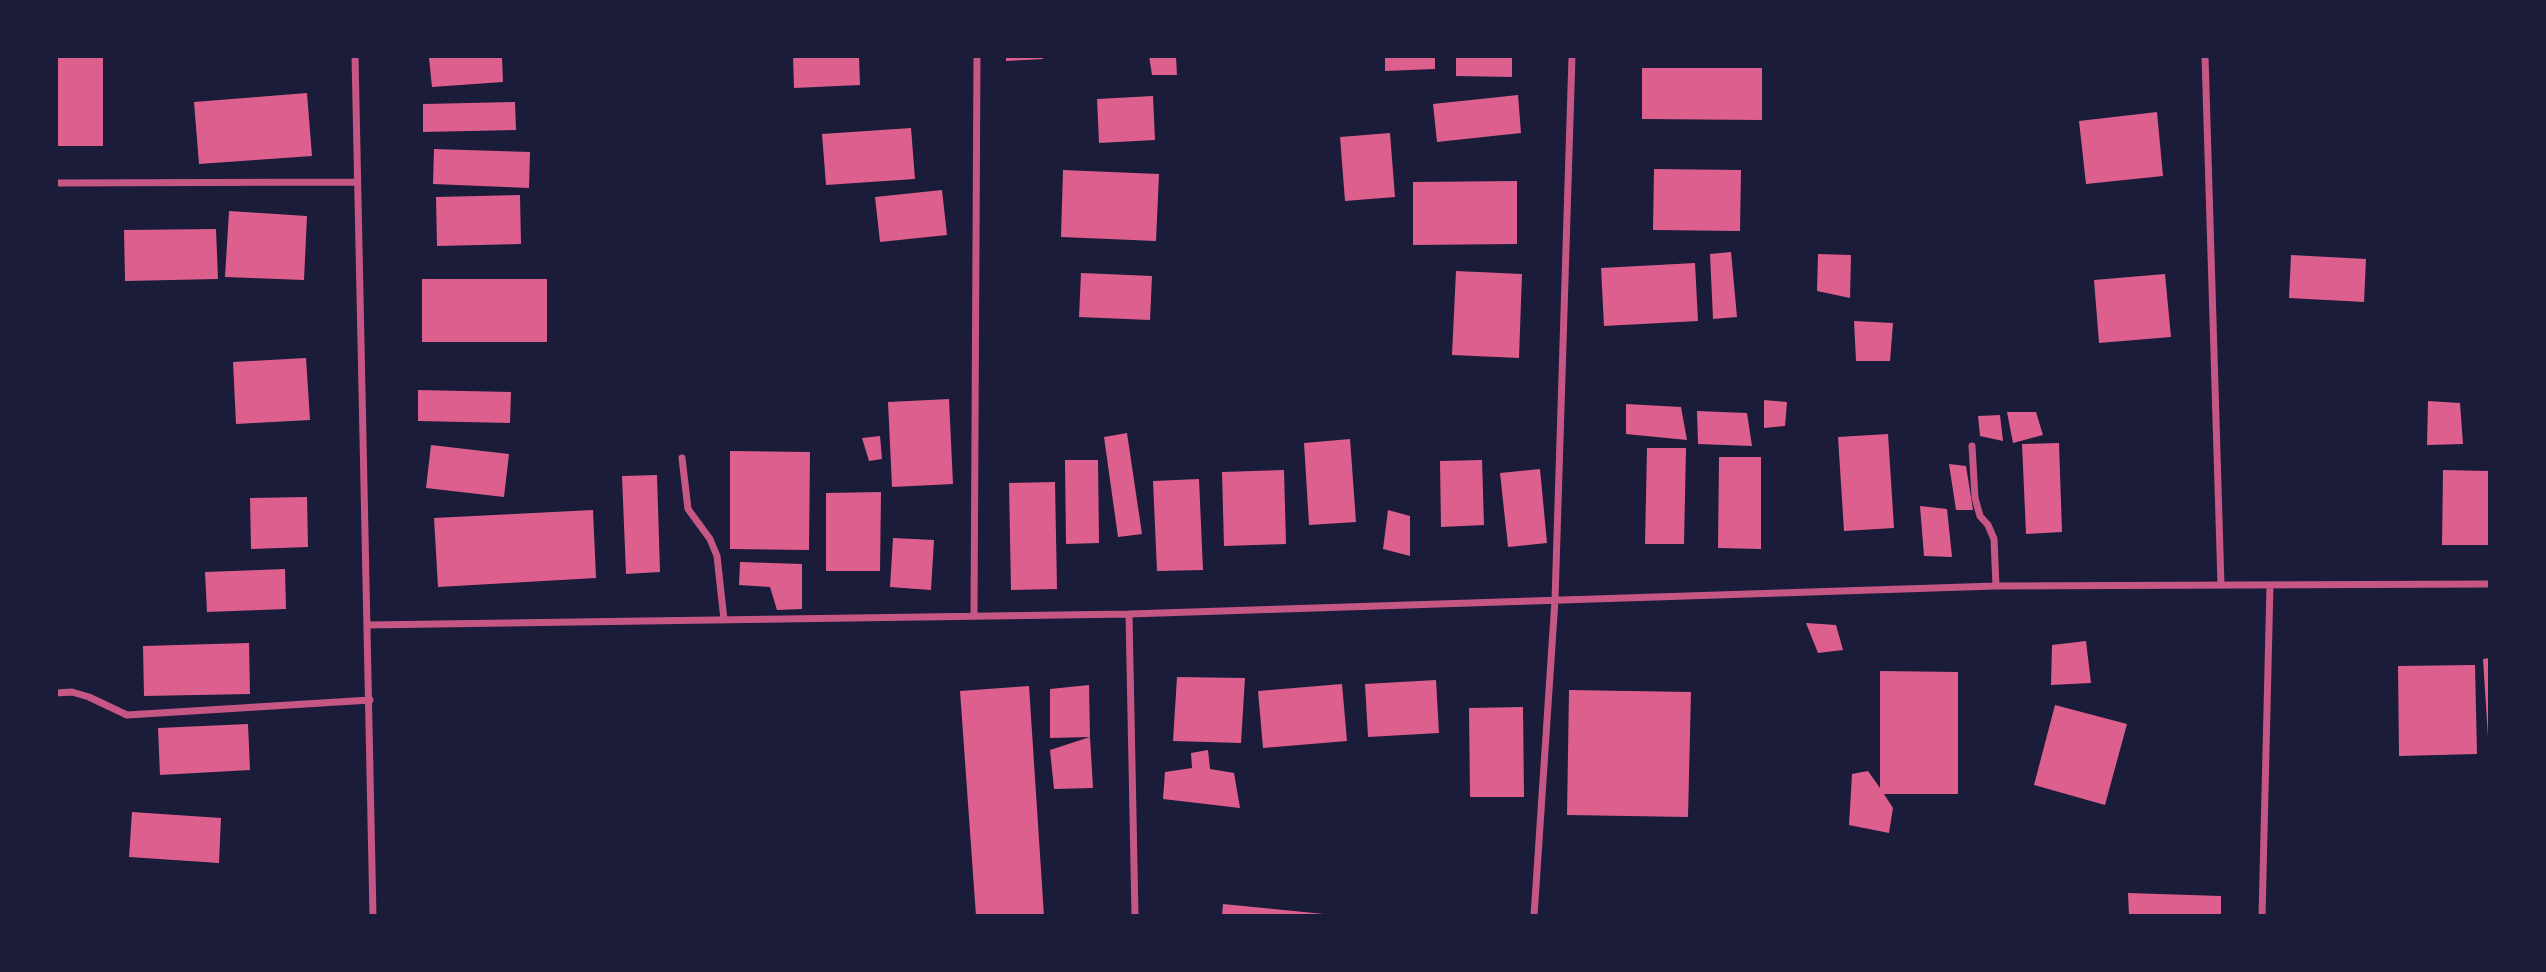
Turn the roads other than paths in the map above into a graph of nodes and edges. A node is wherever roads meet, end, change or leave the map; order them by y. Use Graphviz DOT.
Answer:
graph roads {
  1 [pos="355,56"];
  2 [pos="977,56"];
  3 [pos="1572,56"];
  4 [pos="2205,56"];
  5 [pos="357,182"];
  6 [pos="56,183"];
  7 [pos="1972,446"];
  8 [pos="682,458"];
  9 [pos="2490,584"];
  10 [pos="2221,585"];
  11 [pos="2270,585"];
  12 [pos="1996,586"];
  13 [pos="1555,600"];
  14 [pos="1129,614"];
  15 [pos="974,617"];
  16 [pos="724,620"];
  17 [pos="368,625"];
  18 [pos="56,693"];
  19 [pos="370,700"];
  20 [pos="373,916"];
  21 [pos="1135,916"];
  22 [pos="1534,916"];
  23 [pos="2262,916"];
  1 -- 5 [label="street"];
  2 -- 15 [label="street"];
  3 -- 13 [label="street"];
  4 -- 10 [label="street"];
  5 -- 6 [label="street"];
  5 -- 17 [label="street"];
  7 -- 12 [label="street"];
  8 -- 16 [label="street"];
  9 -- 11 [label="street"];
  10 -- 11 [label="street"];
  10 -- 12 [label="street"];
  11 -- 23 [label="street"];
  12 -- 13 [label="street"];
  13 -- 14 [label="street"];
  13 -- 22 [label="street"];
  14 -- 15 [label="street"];
  14 -- 21 [label="street"];
  15 -- 16 [label="street"];
  16 -- 17 [label="street"];
  17 -- 19 [label="street"];
  18 -- 19 [label="street"];
  19 -- 20 [label="street"];
}
